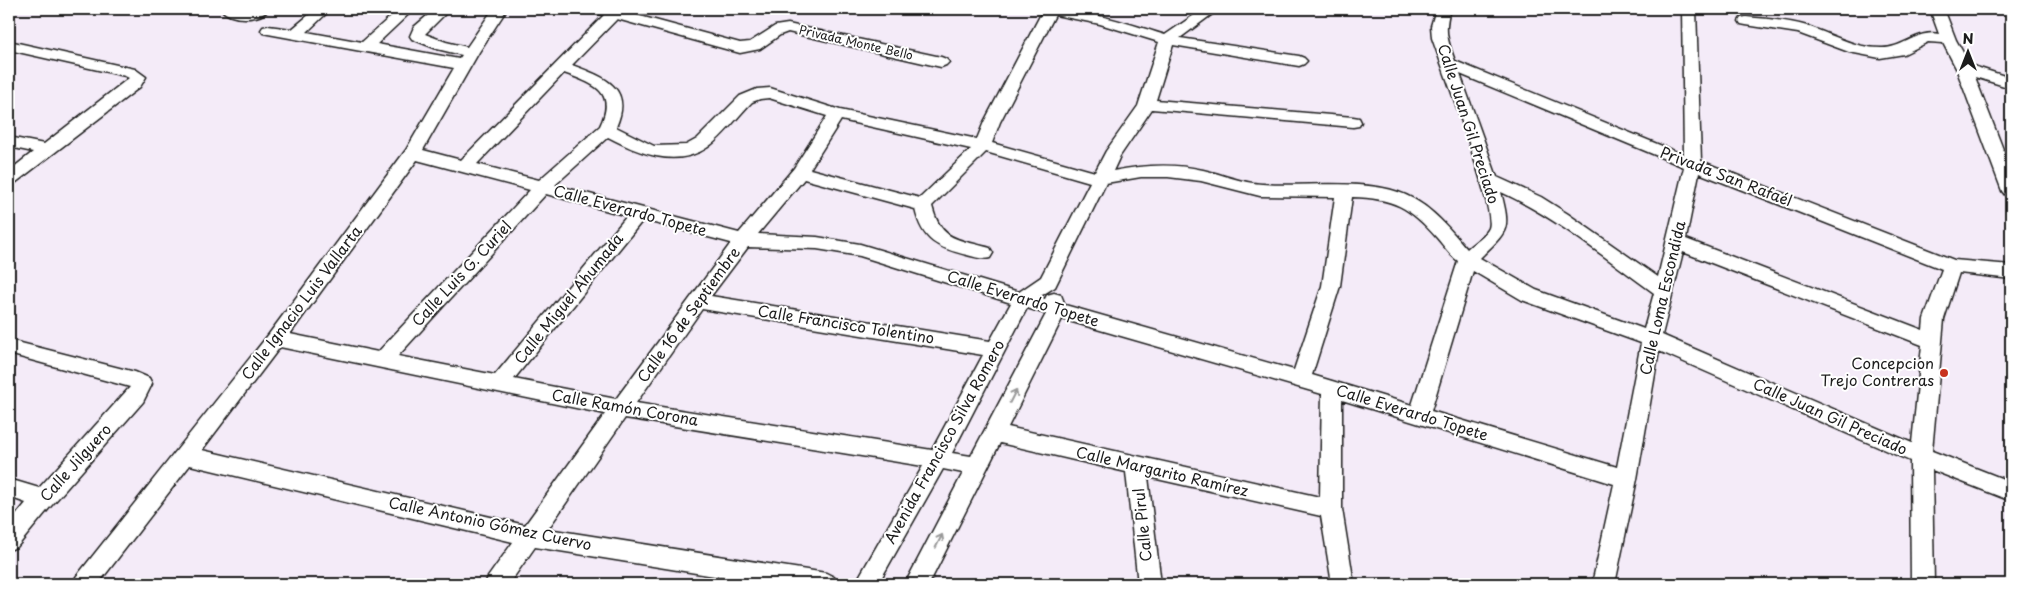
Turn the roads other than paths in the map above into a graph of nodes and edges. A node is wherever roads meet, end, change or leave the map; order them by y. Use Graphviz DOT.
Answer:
graph roads {
  1 [pos="228,9"];
  2 [pos="262,9"];
  3 [pos="324,9"];
  4 [pos="407,9"];
  5 [pos="442,9"];
  6 [pos="500,9"];
  7 [pos="597,9"];
  8 [pos="1212,9"];
  9 [pos="1443,9"];
  10 [pos="1689,9"];
  11 [pos="1937,9"];
  12 [pos="1048,10"];
  13 [pos="614,13"];
  14 [pos="1746,22"];
  15 [pos="268,30"];
  16 [pos="295,34"];
  17 [pos="1167,40"];
  18 [pos="1949,40"];
  19 [pos="9,46"];
  20 [pos="442,46"];
  21 [pos="365,47"];
  22 [pos="467,58"];
  23 [pos="430,59"];
  24 [pos="1299,60"];
  25 [pos="941,62"];
  26 [pos="1446,63"];
  27 [pos="561,67"];
  28 [pos="1964,68"];
  29 [pos="2011,83"];
  30 [pos="1147,104"];
  31 [pos="838,114"];
  32 [pos="1353,122"];
  33 [pos="607,129"];
  34 [pos="9,142"];
  35 [pos="984,146"];
  36 [pos="47,150"];
  37 [pos="413,153"];
  38 [pos="1112,155"];
  39 [pos="1693,164"];
  40 [pos="464,167"];
  41 [pos="1141,171"];
  42 [pos="800,172"];
  43 [pos="9,179"];
  44 [pos="1099,179"];
  45 [pos="1490,180"];
  46 [pos="542,188"];
  47 [pos="2011,191"];
  48 [pos="1344,192"];
  49 [pos="923,205"];
  50 [pos="639,213"];
  51 [pos="743,240"];
  52 [pos="1676,242"];
  53 [pos="984,253"];
  54 [pos="1468,259"];
  55 [pos="1952,266"];
  56 [pos="2011,272"];
  57 [pos="1048,282"];
  58 [pos="1663,290"];
  59 [pos="1022,299"];
  60 [pos="697,301"];
  61 [pos="1057,310"];
  62 [pos="276,339"];
  63 [pos="1651,339"];
  64 [pos="1932,341"];
  65 [pos="9,347"];
  66 [pos="996,350"];
  67 [pos="382,361"];
  68 [pos="1302,380"];
  69 [pos="499,384"];
  70 [pos="1332,389"];
  71 [pos="622,409"];
  72 [pos="1418,415"];
  73 [pos="994,433"];
  74 [pos="187,455"];
  75 [pos="1921,456"];
  76 [pos="938,459"];
  77 [pos="977,466"];
  78 [pos="1136,466"];
  79 [pos="1626,479"];
  80 [pos="9,488"];
  81 [pos="2011,492"];
  82 [pos="43,499"];
  83 [pos="1331,509"];
  84 [pos="531,536"];
  85 [pos="9,540"];
  86 [pos="84,584"];
  87 [pos="496,584"];
  88 [pos="826,584"];
  89 [pos="866,584"];
  90 [pos="917,584"];
  91 [pos="1150,584"];
  92 [pos="1343,584"];
  93 [pos="1604,584"];
  94 [pos="1922,584"];
  1 -- 2 [label="street"];
  3 -- 16 [label="street"];
  4 -- 21 [label="street"];
  5 -- 20 [label="street"];
  6 -- 22 [label="street, Calle Ignacio Luis Vallarta"];
  7 -- 13 [label="street"];
  8 -- 17 [label="street"];
  9 -- 26 [label="street, Calle Juan Gil Preciado"];
  10 -- 39 [label="street, Calle Loma Escondida"];
  11 -- 18 [label="street"];
  12 -- 17 [label="street"];
  12 -- 35 [label="street"];
  13 -- 25 [label="street, Privada Monte Bello"];
  13 -- 27 [label="street"];
  14 -- 18 [label="street"];
  15 -- 16 [label="street"];
  16 -- 21 [label="street"];
  17 -- 24 [label="street"];
  17 -- 30 [label="street"];
  18 -- 28 [label="street"];
  19 -- 36 [label="street"];
  20 -- 22 [label="street"];
  20 -- 23 [label="street"];
  21 -- 23 [label="street"];
  22 -- 23 [label="street"];
  22 -- 37 [label="street, Calle Ignacio Luis Vallarta"];
  26 -- 39 [label="street, Privada San Rafaél"];
  26 -- 45 [label="street, Calle Juan Gil Preciado"];
  27 -- 33 [label="street"];
  27 -- 40 [label="street"];
  28 -- 29 [label="street"];
  28 -- 47 [label="street"];
  30 -- 32 [label="street"];
  30 -- 38 [label="street"];
  31 -- 33 [label="street"];
  31 -- 35 [label="street"];
  31 -- 42 [label="street, Calle 16 de Septiembre"];
  33 -- 46 [label="street, Calle Luis G. Curiel"];
  34 -- 36 [label="street"];
  35 -- 44 [label="street"];
  35 -- 49 [label="street"];
  36 -- 43 [label="street"];
  37 -- 40 [label="street, Calle Everardo Topete"];
  37 -- 62 [label="street, Calle Ignacio Luis Vallarta"];
  38 -- 41 [label="street"];
  38 -- 44 [label="street"];
  39 -- 52 [label="street, Calle Loma Escondida"];
  39 -- 55 [label="street, Privada San Rafaél"];
  40 -- 46 [label="street, Calle Everardo Topete"];
  41 -- 44 [label="street"];
  41 -- 48 [label="street"];
  42 -- 49 [label="street"];
  42 -- 51 [label="street, Calle 16 de Septiembre"];
  44 -- 57 [label="street"];
  45 -- 54 [label="street, Calle Juan Gil Preciado"];
  45 -- 58 [label="street"];
  46 -- 50 [label="street, Calle Everardo Topete"];
  46 -- 67 [label="street, Calle Luis G. Curiel"];
  48 -- 54 [label="street"];
  48 -- 68 [label="street"];
  49 -- 53 [label="street"];
  50 -- 51 [label="street, Calle Everardo Topete"];
  50 -- 69 [label="street, Calle Miguel Ahumada"];
  51 -- 59 [label="street, Calle Everardo Topete"];
  51 -- 60 [label="street, Calle 16 de Septiembre"];
  52 -- 58 [label="street, Calle Loma Escondida"];
  52 -- 64 [label="street"];
  54 -- 63 [label="street"];
  54 -- 72 [label="street"];
  55 -- 56 [label="street, Privada San Rafaél"];
  55 -- 64 [label="street"];
  57 -- 59 [label="street"];
  57 -- 61 [label="street"];
  58 -- 63 [label="street, Calle Loma Escondida"];
  59 -- 61 [label="street, Calle Everardo Topete"];
  59 -- 66 [label="street, Avenida Francisco Silva Romero"];
  60 -- 66 [label="street, Calle Francisco Tolentino"];
  60 -- 71 [label="street, Calle 16 de Septiembre"];
  61 -- 68 [label="street, Calle Everardo Topete"];
  73 -- 61 [label="street, one-way"];
  62 -- 67 [label="street, Calle Ramón Corona"];
  62 -- 74 [label="street, Calle Ignacio Luis Vallarta"];
  63 -- 75 [label="street, Calle Juan Gil Preciado"];
  63 -- 79 [label="street, Calle Loma Escondida"];
  64 -- 75 [label="street"];
  65 -- 82 [label="street, Calle Jilguero"];
  66 -- 76 [label="street, Avenida Francisco Silva Romero"];
  67 -- 69 [label="street, Calle Ramón Corona"];
  68 -- 70 [label="street, Calle Everardo Topete"];
  69 -- 71 [label="street, Calle Ramón Corona"];
  70 -- 72 [label="street, Calle Everardo Topete"];
  70 -- 83 [label="street"];
  71 -- 76 [label="street, Calle Ramón Corona"];
  71 -- 84 [label="street, Calle 16 de Septiembre"];
  72 -- 79 [label="street, Calle Everardo Topete"];
  73 -- 77 [label="street"];
  73 -- 78 [label="street, Calle Margarito Ramírez"];
  74 -- 84 [label="street, Calle Antonio Gómez Cuervo"];
  74 -- 86 [label="street, Calle Ignacio Luis Vallarta"];
  75 -- 81 [label="street, Calle Juan Gil Preciado"];
  75 -- 94 [label="street"];
  76 -- 77 [label="street, Calle Ramón Corona"];
  76 -- 89 [label="street, Avenida Francisco Silva Romero"];
  90 -- 77 [label="street, one-way"];
  78 -- 83 [label="street, Calle Margarito Ramírez"];
  78 -- 91 [label="street, Calle Pirul"];
  79 -- 93 [label="street, Calle Loma Escondida"];
  80 -- 82 [label="street"];
  82 -- 85 [label="street, Calle Jilguero"];
  83 -- 92 [label="street"];
  84 -- 87 [label="street, Calle 16 de Septiembre"];
  84 -- 88 [label="street, Calle Antonio Gómez Cuervo"];
}
